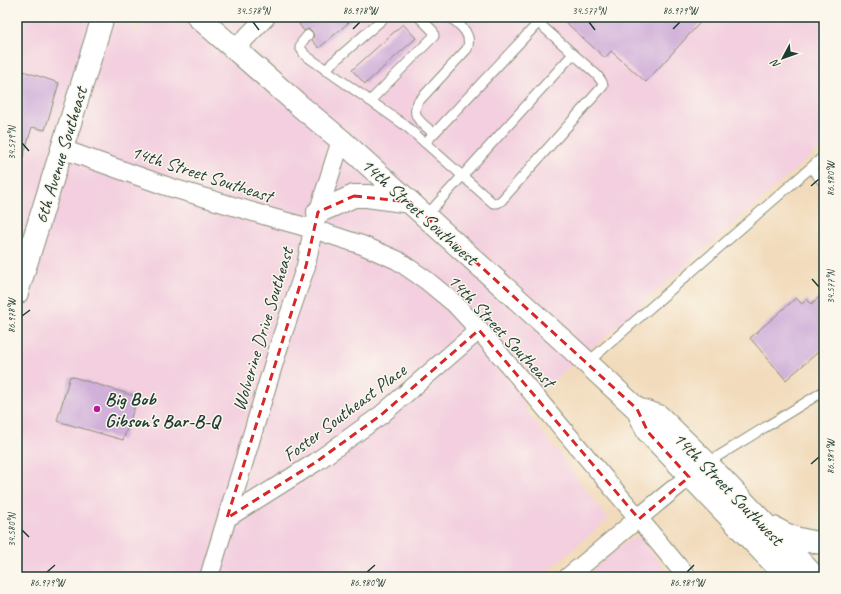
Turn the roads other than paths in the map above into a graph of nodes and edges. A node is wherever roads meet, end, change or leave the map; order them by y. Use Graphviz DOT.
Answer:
graph roads {
  1 [pos="103,17"];
  2 [pos="198,17"];
  3 [pos="266,17"];
  4 [pos="384,17"];
  5 [pos="419,17"];
  6 [pos="450,17"];
  7 [pos="535,20"];
  8 [pos="308,35"];
  9 [pos="235,49"];
  10 [pos="573,54"];
  11 [pos="326,71"];
  12 [pos="370,101"];
  13 [pos="433,134"];
  14 [pos="342,140"];
  15 [pos="425,143"];
  16 [pos="62,149"];
  17 [pos="824,156"];
  18 [pos="810,168"];
  19 [pos="462,176"];
  20 [pos="824,183"];
  21 [pos="418,209"];
  22 [pos="316,220"];
  23 [pos="17,293"];
  24 [pos="479,330"];
  25 [pos="587,363"];
  26 [pos="824,391"];
  27 [pos="637,410"];
  28 [pos="707,463"];
  29 [pos="689,477"];
  30 [pos="227,518"];
  31 [pos="639,519"];
  32 [pos="762,521"];
  33 [pos="824,543"];
  34 [pos="209,577"];
  35 [pos="568,577"];
  36 [pos="687,577"];
  37 [pos="787,577"];
  38 [pos="815,577"];
  1 -- 16 [label="main road, 6th Avenue Southeast"];
  2 -- 9 [label="main road, 14th Street Southwest"];
  3 -- 9 [label="street"];
  4 -- 11 [label="lane"];
  5 -- 12 [label="lane"];
  6 -- 13 [label="lane"];
  7 -- 10 [label="lane"];
  7 -- 13 [label="lane"];
  8 -- 11 [label="lane"];
  9 -- 14 [label="main road, 14th Street Southwest"];
  10 -- 19 [label="lane"];
  10 -- 19 [label="lane"];
  11 -- 12 [label="lane"];
  12 -- 15 [label="lane"];
  13 -- 15 [label="lane"];
  14 -- 21 [label="main road, 14th Street Southwest"];
  14 -- 22 [label="street, Wolverine Drive Southeast"];
  15 -- 19 [label="lane"];
  16 -- 22 [label="street, 14th Street Southeast"];
  16 -- 23 [label="main road, 6th Avenue Southeast"];
  17 -- 18 [label="lane"];
  18 -- 20 [label="lane"];
  18 -- 25 [label="lane"];
  19 -- 21 [label="lane"];
  21 -- 22 [label="main road"];
  21 -- 25 [label="main road, 14th Street Southwest"];
  22 -- 24 [label="street, 14th Street Southeast"];
  22 -- 30 [label="street, Wolverine Drive Southeast"];
  24 -- 30 [label="street, Foster Southeast Place"];
  24 -- 31 [label="street, 14th Street Southeast"];
  25 -- 27 [label="main road, 14th Street Southwest"];
  26 -- 28 [label="lane"];
  27 -- 28 [label="main road, 14th Street Southwest"];
  27 -- 29 [label="main road, 14th Street Southwest"];
  28 -- 29 [label="street"];
  28 -- 32 [label="main road, 14th Street Southwest"];
  29 -- 31 [label="street"];
  29 -- 37 [label="main road, 14th Street Southwest"];
  30 -- 34 [label="street, Wolverine Drive Southeast"];
  31 -- 35 [label="street"];
  31 -- 36 [label="street, 14th Street Southeast"];
  32 -- 33 [label="main road"];
  32 -- 38 [label="main road, 14th Street Southwest"];
}
